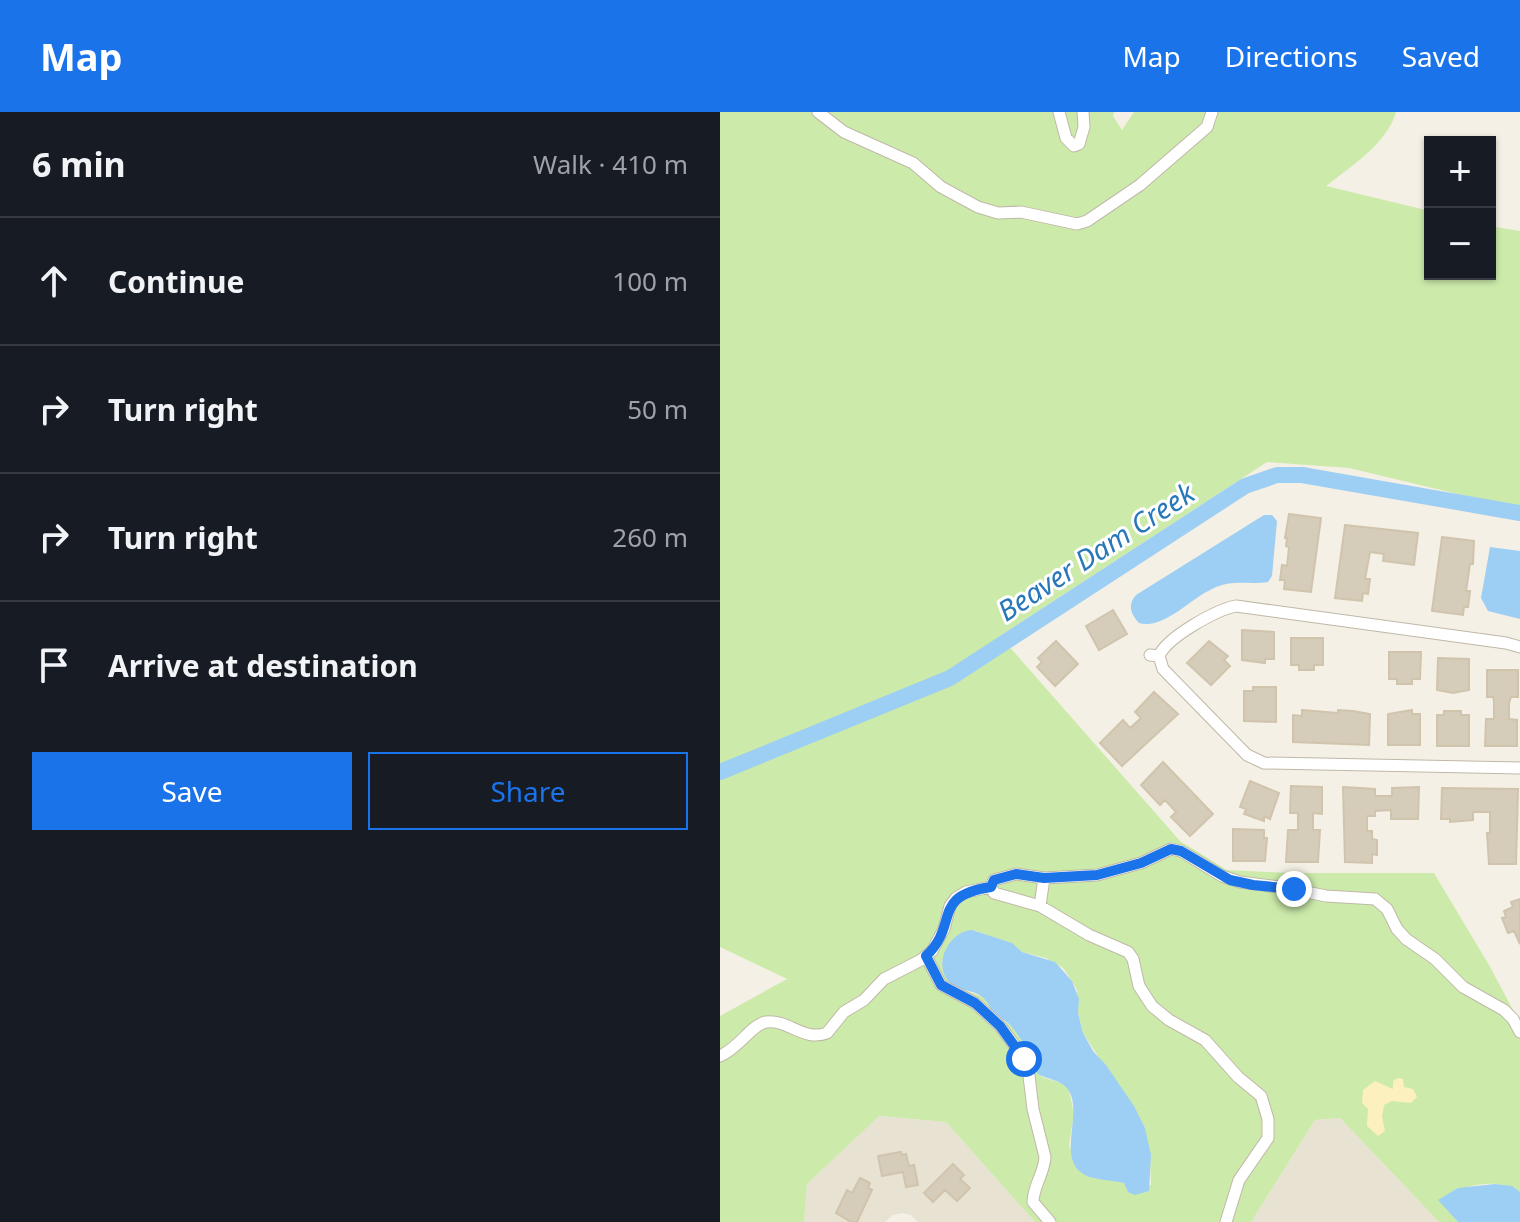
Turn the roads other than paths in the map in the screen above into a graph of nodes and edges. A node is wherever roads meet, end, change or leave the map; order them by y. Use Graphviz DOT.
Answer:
graph roads {
  1 [pos="818,112"];
  2 [pos="1059,112"];
  3 [pos="1083,112"];
  4 [pos="1212,112"];
  5 [pos="1520,647"];
  6 [pos="1520,768"];
  7 [pos="1044,878"];
  8 [pos="991,887"];
  9 [pos="1040,906"];
  10 [pos="926,956"];
  11 [pos="1520,1032"];
  12 [pos="720,1056"];
  13 [pos="1050,1222"];
  14 [pos="1226,1222"];
  1 -- 4 [label="street"];
  2 -- 3 [label="street"];
  5 -- 6 [label="street"];
  7 -- 8 [label="street"];
  7 -- 9 [label="street"];
  7 -- 11 [label="street"];
  8 -- 9 [label="street"];
  8 -- 10 [label="street"];
  9 -- 14 [label="street"];
  10 -- 12 [label="street"];
  10 -- 13 [label="street"];
}
